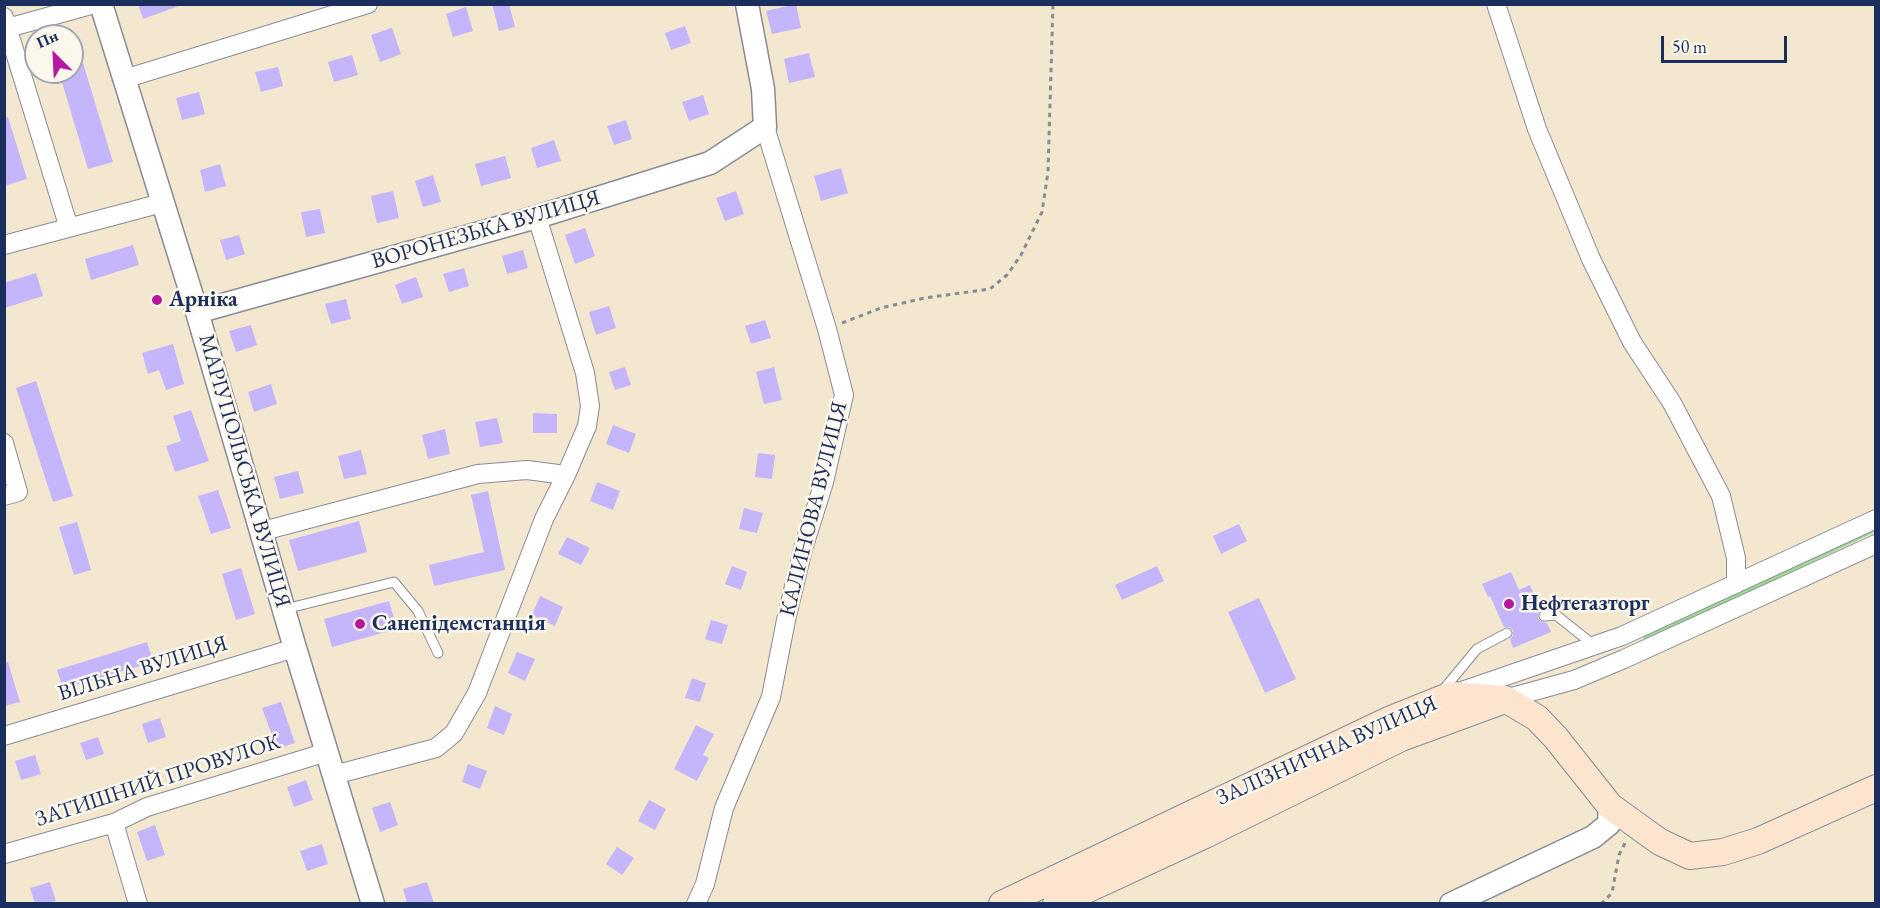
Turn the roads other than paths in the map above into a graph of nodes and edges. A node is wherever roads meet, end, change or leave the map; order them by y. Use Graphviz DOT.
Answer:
graph roads {
  1 [pos="94,4"];
  2 [pos="101,4"];
  3 [pos="368,4"];
  4 [pos="747,4"];
  5 [pos="1496,4"];
  6 [pos="6,24"];
  7 [pos="124,79"];
  8 [pos="765,127"];
  9 [pos="162,203"];
  10 [pos="537,217"];
  11 [pos="69,228"];
  12 [pos="4,245"];
  13 [pos="197,312"];
  14 [pos="4,443"];
  15 [pos="566,476"];
  16 [pos="4,496"];
  17 [pos="1875,519"];
  18 [pos="263,531"];
  19 [pos="1875,544"];
  20 [pos="1736,584"];
  21 [pos="285,609"];
  22 [pos="1544,616"];
  23 [pos="1507,633"];
  24 [pos="1595,646"];
  25 [pos="296,648"];
  26 [pos="438,653"];
  27 [pos="1442,699"];
  28 [pos="1504,699"];
  29 [pos="4,735"];
  30 [pos="327,752"];
  31 [pos="334,775"];
  32 [pos="1875,788"];
  33 [pos="1610,806"];
  34 [pos="114,823"];
  35 [pos="4,854"];
  36 [pos="138,903"];
  37 [pos="373,903"];
  38 [pos="696,903"];
  39 [pos="1002,903"];
  40 [pos="1056,903"];
  41 [pos="1451,903"];
  1 -- 6 [label="street"];
  2 -- 7 [label="street, МАРІУПОЛЬСЬКА ВУЛИЦЯ"];
  3 -- 7 [label="street"];
  4 -- 8 [label="street, КАЛИНОВА ВУЛИЦЯ"];
  5 -- 20 [label="street"];
  6 -- 11 [label="street"];
  7 -- 9 [label="street, МАРІУПОЛЬСЬКА ВУЛИЦЯ"];
  8 -- 10 [label="street, ВОРОНЕЗЬКА ВУЛИЦЯ"];
  8 -- 38 [label="street, КАЛИНОВА ВУЛИЦЯ"];
  9 -- 11 [label="street"];
  9 -- 13 [label="street, МАРІУПОЛЬСЬКА ВУЛИЦЯ"];
  10 -- 13 [label="street, ВОРОНЕЗЬКА ВУЛИЦЯ"];
  10 -- 15 [label="street"];
  11 -- 12 [label="street"];
  13 -- 18 [label="street, МАРІУПОЛЬСЬКА ВУЛИЦЯ"];
  14 -- 16 [label="street"];
  15 -- 18 [label="street"];
  15 -- 31 [label="street"];
  17 -- 20 [label="street"];
  18 -- 21 [label="street, МАРІУПОЛЬСЬКА ВУЛИЦЯ"];
  19 -- 28 [label="street"];
  20 -- 24 [label="street"];
  21 -- 25 [label="street, МАРІУПОЛЬСЬКА ВУЛИЦЯ"];
  21 -- 26 [label="lane"];
  22 -- 24 [label="lane"];
  23 -- 27 [label="lane"];
  24 -- 27 [label="street"];
  25 -- 29 [label="street, ВІЛЬНА ВУЛИЦЯ"];
  25 -- 30 [label="street, МАРІУПОЛЬСЬКА ВУЛИЦЯ"];
  27 -- 28 [label="main road, ЗАЛІЗНИЧНА ВУЛИЦЯ"];
  27 -- 39 [label="main road, ЗАЛІЗНИЧНА ВУЛИЦЯ"];
  28 -- 33 [label="main road"];
  28 -- 40 [label="main road, ЗАЛІЗНИЧНА ВУЛИЦЯ"];
  30 -- 31 [label="street, МАРІУПОЛЬСЬКА ВУЛИЦЯ"];
  30 -- 34 [label="street, ЗАТИШНИЙ ПРОВУЛОК"];
  31 -- 37 [label="street, МАРІУПОЛЬСЬКА ВУЛИЦЯ"];
  32 -- 33 [label="main road"];
  33 -- 41 [label="street"];
  34 -- 35 [label="street, ЗАТИШНИЙ ПРОВУЛОК"];
  34 -- 36 [label="street"];
}
